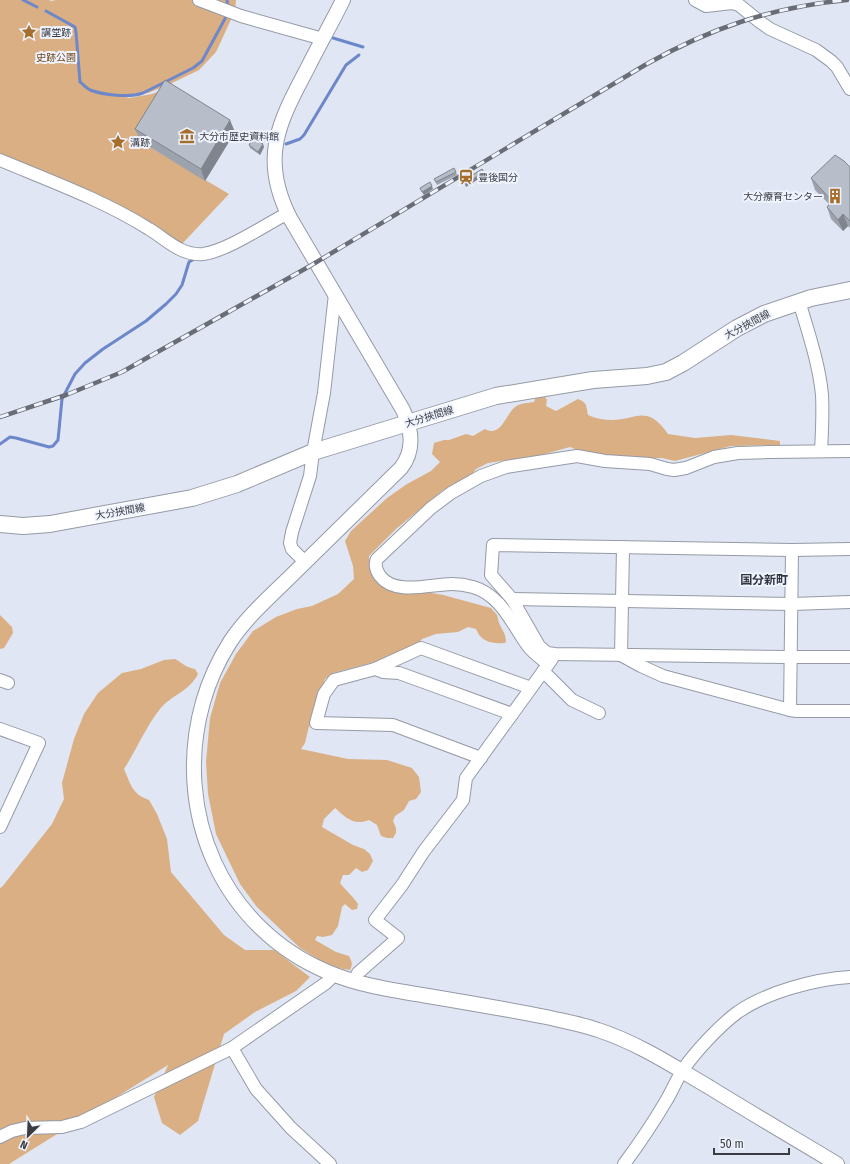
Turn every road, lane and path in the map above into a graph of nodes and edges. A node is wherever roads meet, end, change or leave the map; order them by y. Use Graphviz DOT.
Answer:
graph roads {
  1 [pos="199,0"];
  2 [pos="343,0"];
  3 [pos="695,0"];
  4 [pos="322,39"];
  5 [pos="850,89"];
  6 [pos="0,160"];
  7 [pos="288,212"];
  8 [pos="850,290"];
  9 [pos="335,294"];
  10 [pos="799,301"];
  11 [pos="408,423"];
  12 [pos="821,451"];
  13 [pos="850,451"];
  14 [pos="313,452"];
  15 [pos="0,524"];
  16 [pos="623,547"];
  17 [pos="850,549"];
  18 [pos="792,550"];
  19 [pos="305,562"];
  20 [pos="512,598"];
  21 [pos="622,601"];
  22 [pos="850,602"];
  23 [pos="792,604"];
  24 [pos="621,655"];
  25 [pos="850,656"];
  26 [pos="791,658"];
  27 [pos="549,663"];
  28 [pos="375,668"];
  29 [pos="531,688"];
  30 [pos="790,710"];
  31 [pos="850,711"];
  32 [pos="599,713"];
  33 [pos="512,714"];
  34 [pos="0,729"];
  35 [pos="481,758"];
  36 [pos="6,801"];
  37 [pos="0,827"];
  38 [pos="334,975"];
  39 [pos="850,977"];
  40 [pos="354,981"];
  41 [pos="232,1048"];
  42 [pos="682,1071"];
  43 [pos="0,1137"];
  44 [pos="330,1164"];
  45 [pos="624,1164"];
  46 [pos="837,1164"];
  1 -- 4 [label="street"];
  2 -- 4 [label="street"];
  3 -- 5 [label="street"];
  4 -- 7 [label="street"];
  6 -- 7 [label="street"];
  7 -- 9 [label="street"];
  8 -- 10 [label="main road, 大分挾間線"];
  9 -- 11 [label="street"];
  9 -- 14 [label="street"];
  10 -- 11 [label="main road, 大分挾間線"];
  10 -- 12 [label="street"];
  11 -- 14 [label="main road, 大分挾間線"];
  11 -- 19 [label="street"];
  12 -- 13 [label="street"];
  12 -- 27 [label="street"];
  14 -- 15 [label="main road, 大分挾間線"];
  14 -- 19 [label="street"];
  16 -- 18 [label="street"];
  16 -- 20 [label="street"];
  16 -- 21 [label="street"];
  17 -- 18 [label="street"];
  18 -- 23 [label="street"];
  19 -- 38 [label="street"];
  20 -- 21 [label="street"];
  20 -- 27 [label="street"];
  21 -- 23 [label="street"];
  21 -- 24 [label="street"];
  22 -- 23 [label="street"];
  23 -- 26 [label="street"];
  24 -- 26 [label="street"];
  24 -- 27 [label="street"];
  24 -- 30 [label="street"];
  25 -- 26 [label="street"];
  26 -- 30 [label="street"];
  27 -- 29 [label="street"];
  27 -- 32 [label="street"];
  28 -- 29 [label="street"];
  28 -- 33 [label="street"];
  28 -- 35 [label="street"];
  29 -- 33 [label="street"];
  30 -- 31 [label="street"];
  33 -- 35 [label="street"];
  34 -- 36 [label="street"];
  35 -- 40 [label="street"];
  36 -- 37 [label="street"];
  38 -- 40 [label="street"];
  38 -- 41 [label="street"];
  39 -- 42 [label="street"];
  40 -- 42 [label="street"];
  41 -- 43 [label="street"];
  41 -- 44 [label="street"];
  42 -- 45 [label="street"];
  42 -- 46 [label="street"];
}
